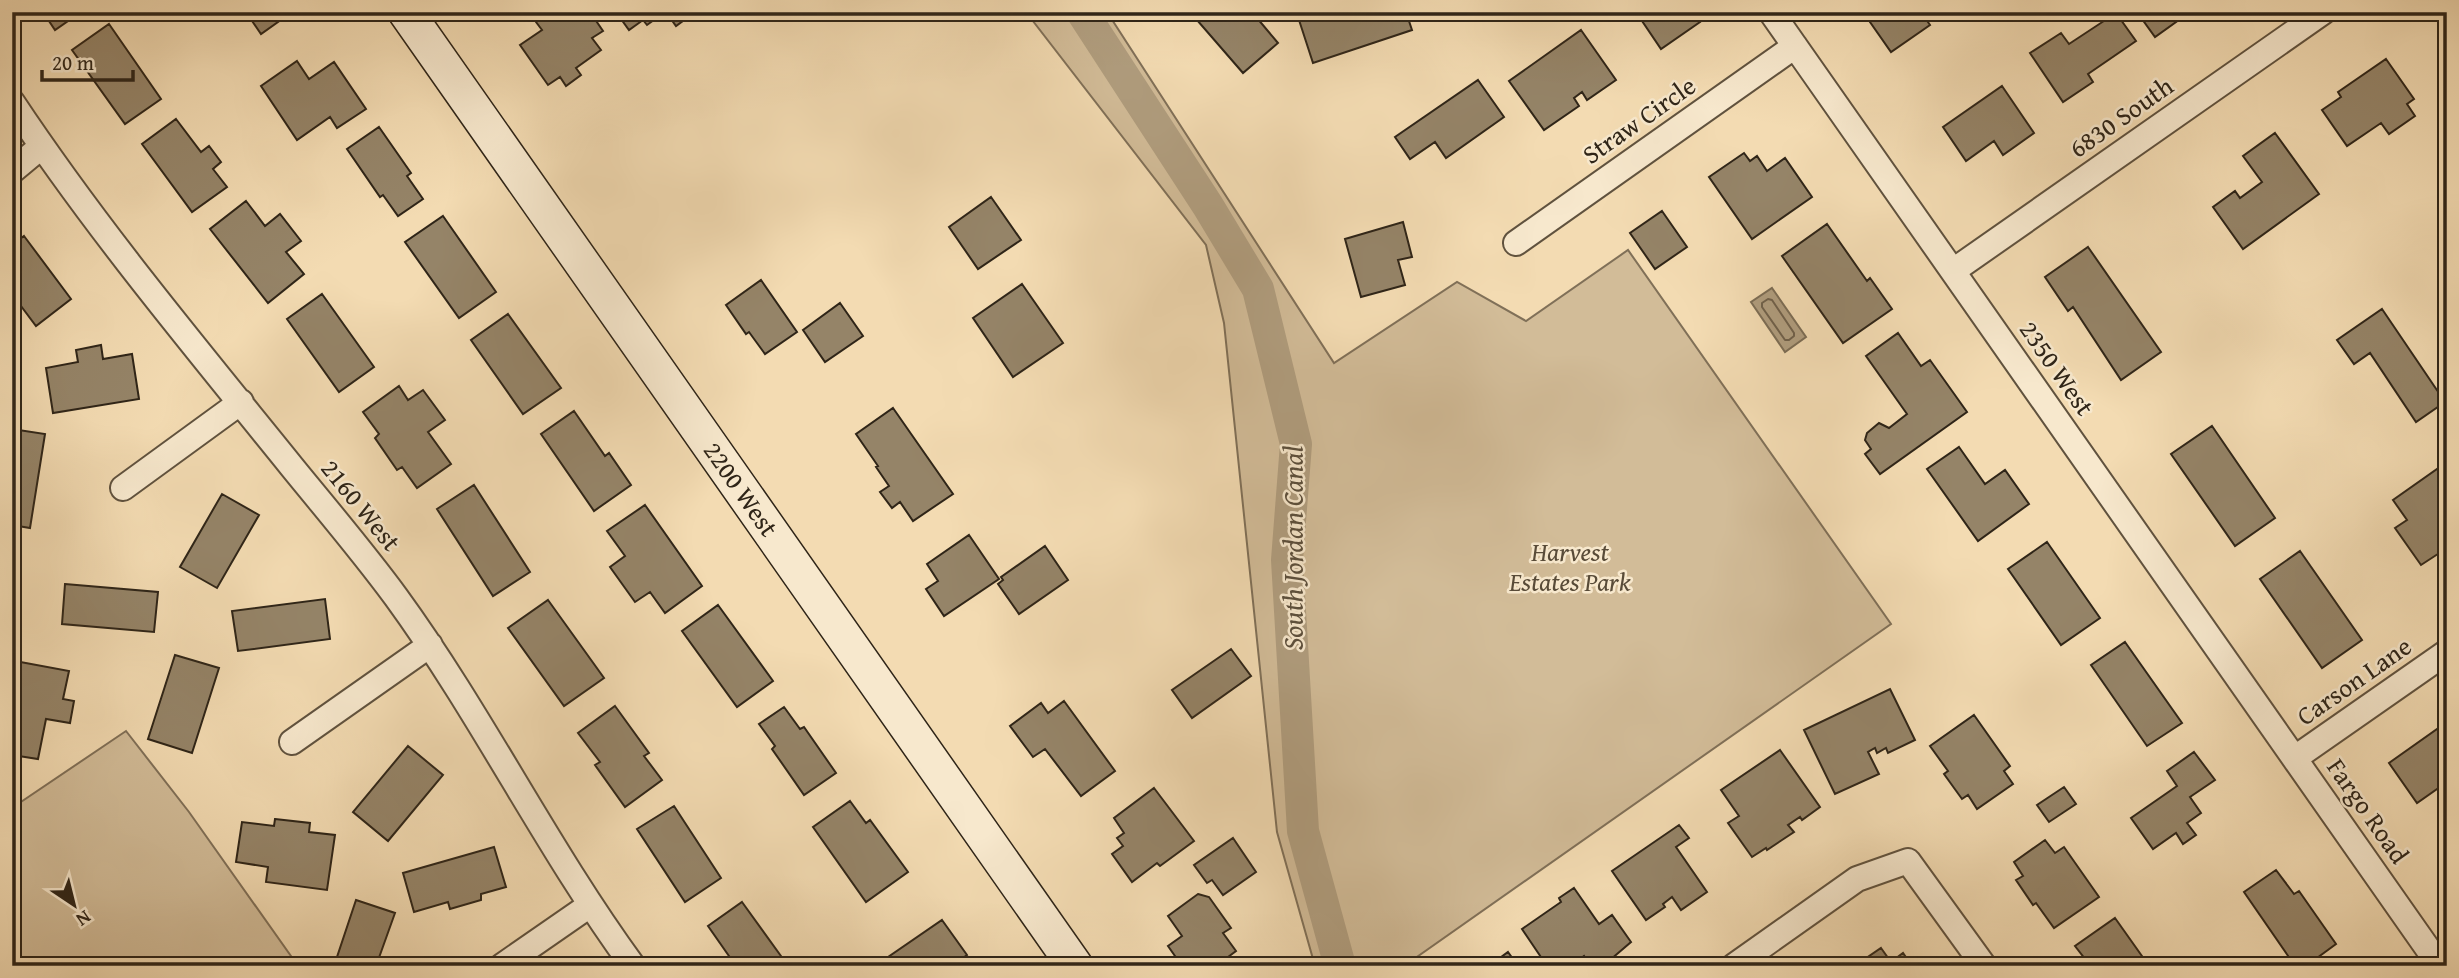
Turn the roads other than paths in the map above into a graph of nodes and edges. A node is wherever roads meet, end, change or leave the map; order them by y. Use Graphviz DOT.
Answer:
graph roads {
  1 [pos="1771,12"];
  2 [pos="2323,12"];
  3 [pos="412,14"];
  4 [pos="1795,46"];
  5 [pos="12,102"];
  6 [pos="41,146"];
  7 [pos="12,171"];
  8 [pos="1516,243"];
  9 [pos="1953,271"];
  10 [pos="241,402"];
  11 [pos="123,488"];
  12 [pos="430,645"];
  13 [pos="2447,652"];
  14 [pos="292,741"];
  15 [pos="2295,758"];
  16 [pos="590,905"];
  17 [pos="1073,965"];
  18 [pos="502,966"];
  19 [pos="633,966"];
  20 [pos="1734,966"];
  21 [pos="1984,966"];
  22 [pos="2440,966"];
  1 -- 4 [label="street, 2350 West"];
  2 -- 9 [label="street, 6830 South"];
  3 -- 17 [label="street, 2200 West"];
  4 -- 8 [label="street, Straw Circle"];
  4 -- 9 [label="street, 2350 West"];
  5 -- 6 [label="street, 2160 West"];
  6 -- 7 [label="street"];
  6 -- 10 [label="street, 2160 West"];
  9 -- 15 [label="street, 2350 West"];
  10 -- 11 [label="street"];
  10 -- 12 [label="street, 2160 West"];
  12 -- 14 [label="street"];
  12 -- 16 [label="street, 2160 West"];
  13 -- 15 [label="street, Carson Lane"];
  15 -- 22 [label="street, Fargo Road"];
  16 -- 18 [label="street"];
  16 -- 19 [label="street, 2160 West"];
  20 -- 21 [label="street"];
}
